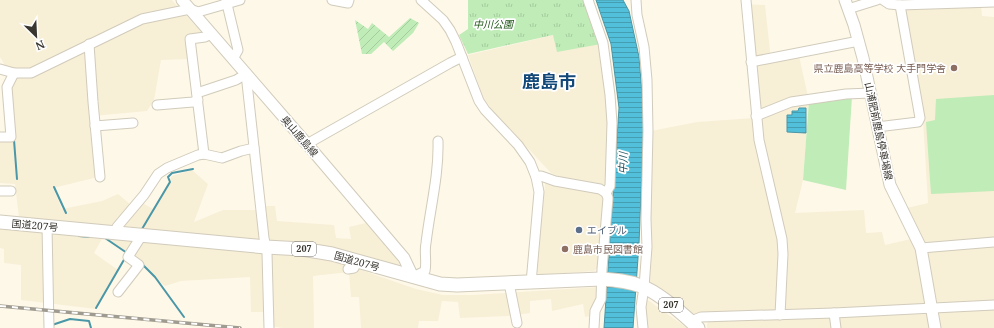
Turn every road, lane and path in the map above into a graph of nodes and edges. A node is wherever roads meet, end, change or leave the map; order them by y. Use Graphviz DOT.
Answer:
graph roads {
  1 [pos="182,0"];
  2 [pos="240,0"];
  3 [pos="332,0"];
  4 [pos="350,0"];
  5 [pos="421,0"];
  6 [pos="588,0"];
  7 [pos="746,0"];
  8 [pos="877,0"];
  9 [pos="883,0"];
  10 [pos="635,1"];
  11 [pos="226,2"];
  12 [pos="994,2"];
  13 [pos="847,4"];
  14 [pos="900,5"];
  15 [pos="190,9"];
  16 [pos="211,34"];
  17 [pos="859,41"];
  18 [pos="89,44"];
  19 [pos="462,58"];
  20 [pos="233,59"];
  21 [pos="751,62"];
  22 [pos="0,69"];
  23 [pos="14,73"];
  24 [pos="246,74"];
  25 [pos="871,93"];
  26 [pos="197,96"];
  27 [pos="157,105"];
  28 [pos="756,116"];
  29 [pos="133,123"];
  30 [pos="95,126"];
  31 [pos="877,126"];
  32 [pos="0,138"];
  33 [pos="438,141"];
  34 [pos="307,144"];
  35 [pos="254,148"];
  36 [pos="204,154"];
  37 [pos="100,177"];
  38 [pos="536,177"];
  39 [pos="0,191"];
  40 [pos="11,191"];
  41 [pos="606,193"];
  42 [pos="0,222"];
  43 [pos="47,226"];
  44 [pos="116,232"];
  45 [pos="142,235"];
  46 [pos="994,242"];
  47 [pos="266,247"];
  48 [pos="921,248"];
  49 [pos="413,277"];
  50 [pos="603,279"];
  51 [pos="531,282"];
  52 [pos="509,283"];
  53 [pos="643,287"];
  54 [pos="118,292"];
  55 [pos="994,305"];
  56 [pos="932,307"];
  57 [pos="834,313"];
  58 [pos="780,315"];
  59 [pos="517,323"];
  60 [pos="695,324"];
  61 [pos="49,328"];
  62 [pos="269,328"];
  63 [pos="594,328"];
  64 [pos="643,328"];
  65 [pos="836,328"];
  66 [pos="935,328"];
  1 -- 15 [label="main road, 奥山鹿島線"];
  2 -- 11 [label="street"];
  3 -- 4 [label="street"];
  5 -- 19 [label="street"];
  6 -- 41 [label="street"];
  7 -- 21 [label="street"];
  8 -- 13 [label="street"];
  9 -- 14 [label="street"];
  10 -- 53 [label="street"];
  11 -- 15 [label="street"];
  11 -- 20 [label="street"];
  12 -- 14 [label="street"];
  13 -- 17 [label="main road, 山浦肥前鹿島停車場線"];
  14 -- 31 [label="street"];
  15 -- 16 [label="main road, 奥山鹿島線"];
  15 -- 18 [label="street"];
  16 -- 20 [label="main road, 奥山鹿島線"];
  16 -- 26 [label="street"];
  17 -- 21 [label="street"];
  17 -- 25 [label="main road, 山浦肥前鹿島停車場線"];
  18 -- 23 [label="street"];
  18 -- 30 [label="street"];
  19 -- 34 [label="street"];
  19 -- 38 [label="street"];
  20 -- 24 [label="main road, 奥山鹿島線"];
  21 -- 28 [label="street"];
  22 -- 23 [label="street"];
  23 -- 32 [label="street"];
  24 -- 26 [label="street"];
  24 -- 34 [label="main road, 奥山鹿島線"];
  24 -- 35 [label="street"];
  25 -- 28 [label="street"];
  25 -- 31 [label="main road, 山浦肥前鹿島停車場線"];
  26 -- 27 [label="street"];
  26 -- 36 [label="street"];
  28 -- 58 [label="street"];
  29 -- 30 [label="street"];
  30 -- 37 [label="street"];
  31 -- 48 [label="main road, 山浦肥前鹿島停車場線"];
  33 -- 49 [label="street"];
  34 -- 49 [label="main road, 奥山鹿島線"];
  35 -- 36 [label="street"];
  35 -- 47 [label="street"];
  36 -- 44 [label="street"];
  38 -- 41 [label="street"];
  38 -- 51 [label="street"];
  39 -- 40 [label="street"];
  41 -- 50 [label="street"];
  42 -- 43 [label="highway, 国道207号 / 207"];
  43 -- 44 [label="highway, 国道207号 / 207"];
  43 -- 61 [label="street"];
  44 -- 45 [label="highway, 国道207号 / 207"];
  45 -- 47 [label="highway, 国道207号 / 207"];
  45 -- 54 [label="street"];
  46 -- 48 [label="street"];
  47 -- 49 [label="highway, 国道207号 / 207"];
  47 -- 62 [label="street"];
  48 -- 56 [label="main road, 山浦肥前鹿島停車場線"];
  49 -- 52 [label="highway, 国道207号 / 207"];
  50 -- 51 [label="highway, 国道207号 / 207"];
  50 -- 53 [label="highway, 国道207号 / 207"];
  50 -- 63 [label="street"];
  51 -- 52 [label="highway, 国道207号 / 207"];
  52 -- 59 [label="street"];
  53 -- 60 [label="highway, 国道207号 / 207"];
  53 -- 64 [label="street"];
  55 -- 56 [label="street"];
  56 -- 57 [label="street"];
  56 -- 66 [label="main road, 山浦肥前鹿島停車場線"];
  57 -- 58 [label="street"];
  57 -- 65 [label="street"];
  58 -- 60 [label="street"];
}
